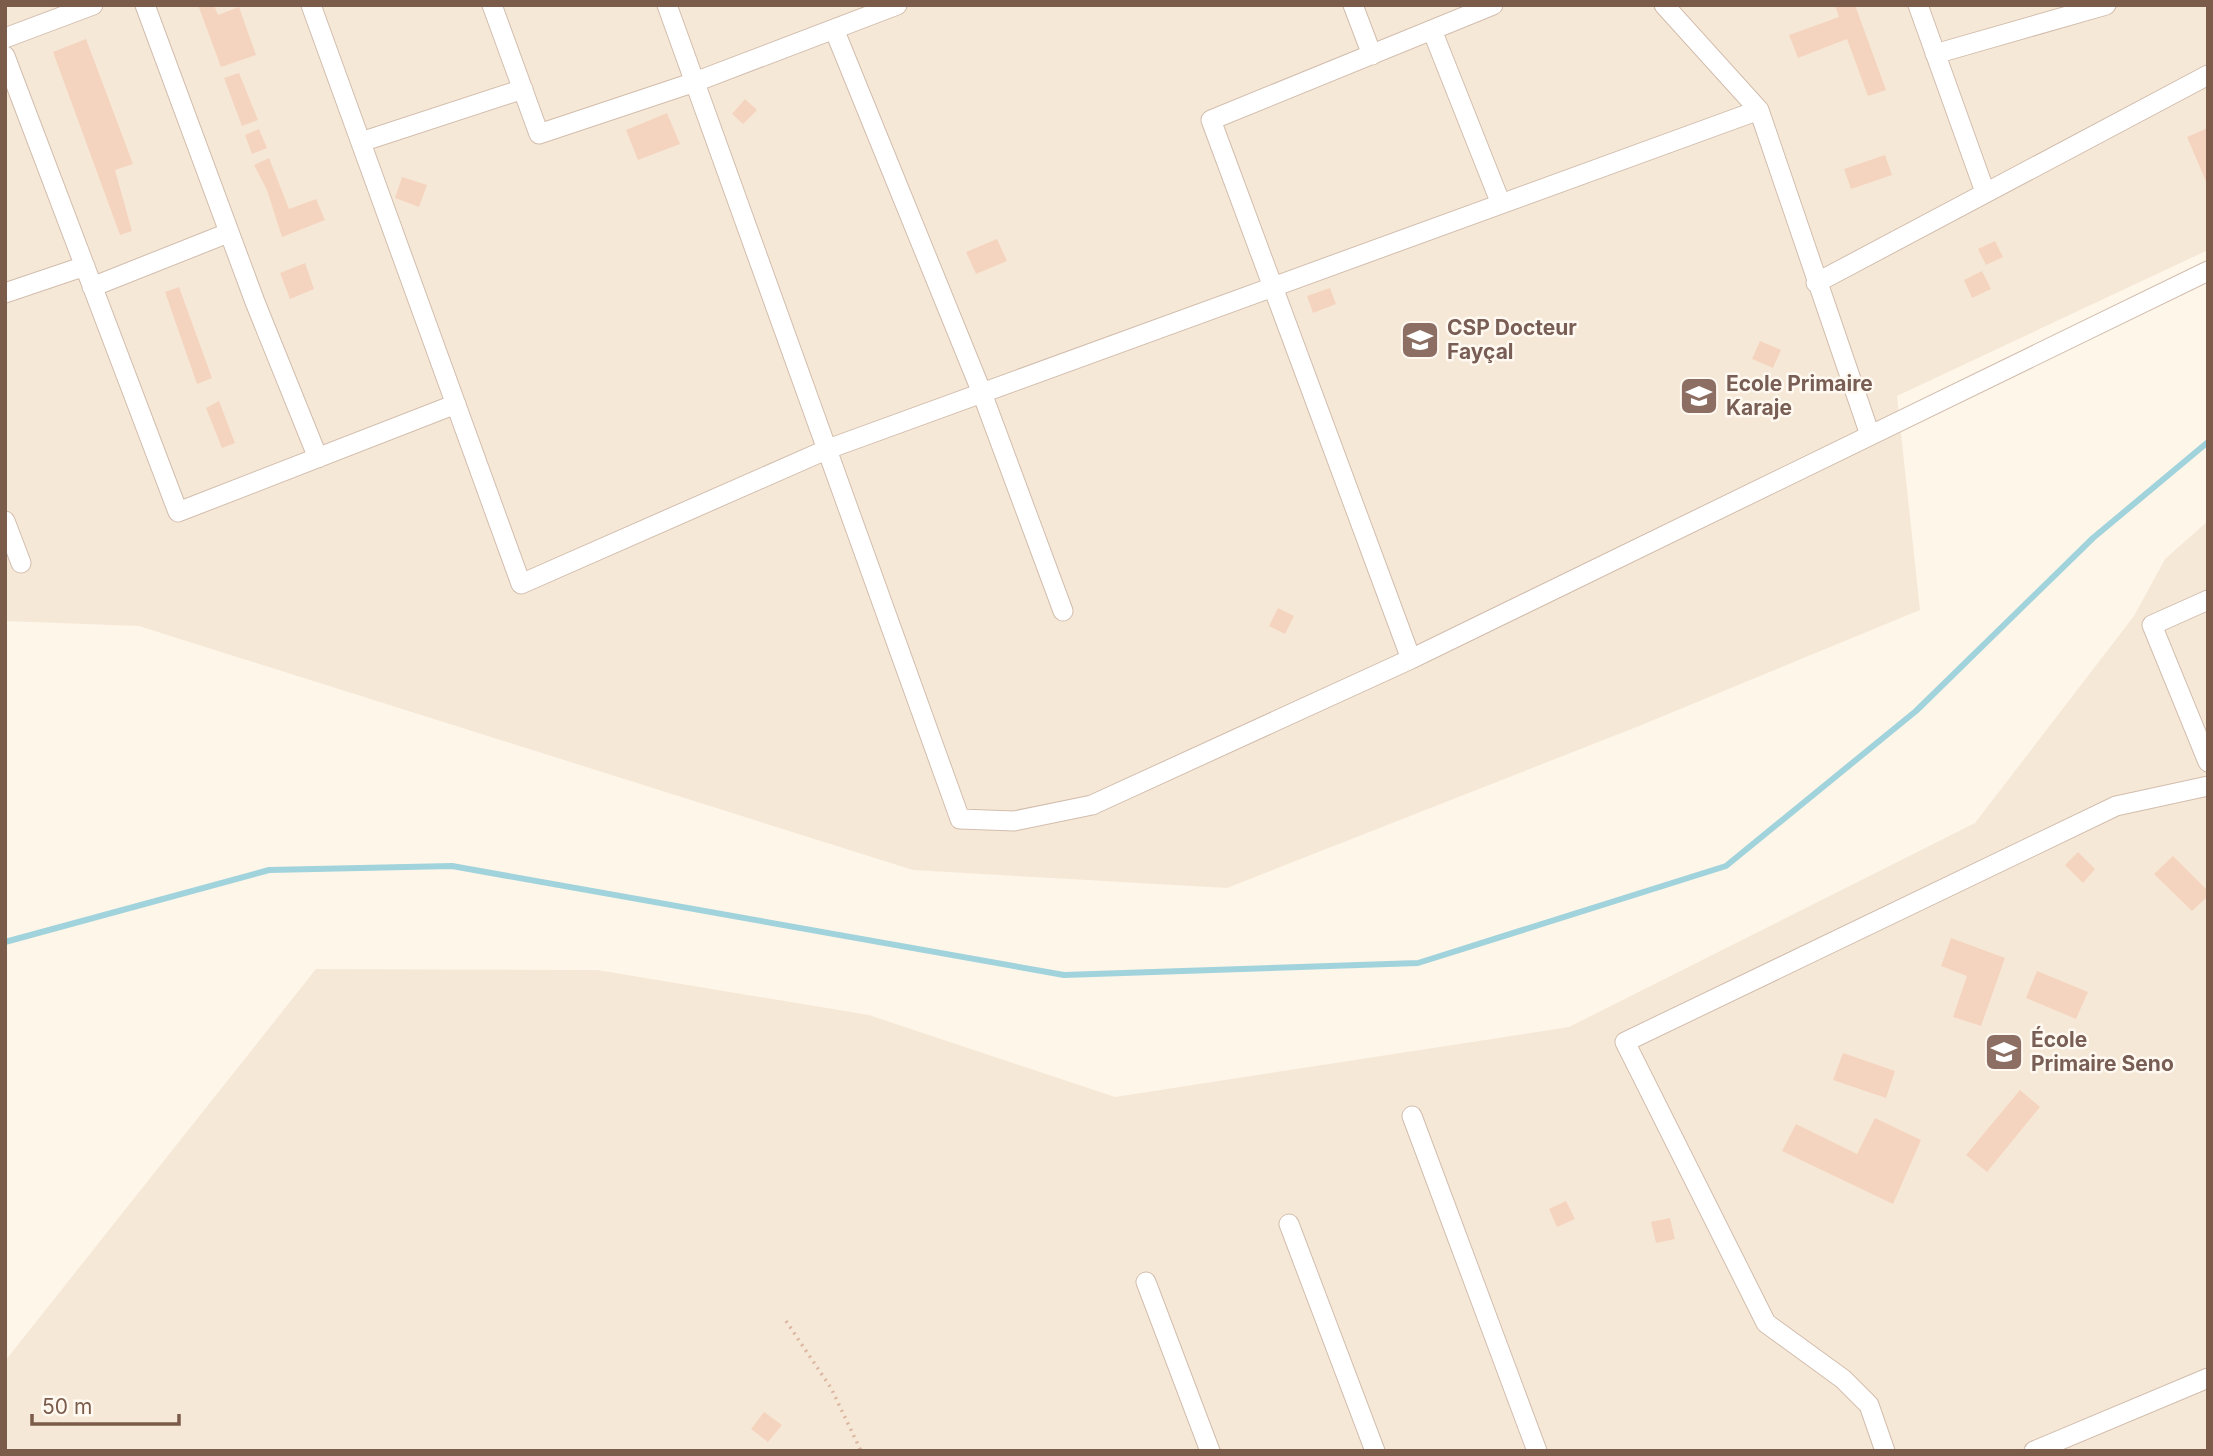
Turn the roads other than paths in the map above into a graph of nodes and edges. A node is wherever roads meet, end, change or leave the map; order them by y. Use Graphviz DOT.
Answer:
graph roads {
  1 [pos="93,5"];
  2 [pos="145,5"];
  3 [pos="311,5"];
  4 [pos="492,5"];
  5 [pos="667,5"];
  6 [pos="897,5"];
  7 [pos="1353,5"];
  8 [pos="1493,5"];
  9 [pos="1664,5"];
  10 [pos="1918,5"];
  11 [pos="2106,5"];
  12 [pos="834,29"];
  13 [pos="1432,30"];
  14 [pos="5,38"];
  15 [pos="1935,54"];
  16 [pos="1372,55"];
  17 [pos="5,57"];
  18 [pos="2208,75"];
  19 [pos="695,82"];
  20 [pos="523,89"];
  21 [pos="1759,110"];
  22 [pos="361,142"];
  23 [pos="1985,192"];
  24 [pos="1501,204"];
  25 [pos="229,233"];
  26 [pos="85,266"];
  27 [pos="2208,271"];
  28 [pos="1816,283"];
  29 [pos="1275,286"];
  30 [pos="92,287"];
  31 [pos="5,293"];
  32 [pos="982,393"];
  33 [pos="456,404"];
  34 [pos="1870,435"];
  35 [pos="828,449"];
  36 [pos="318,457"];
  37 [pos="5,521"];
  38 [pos="21,563"];
  39 [pos="2208,600"];
  40 [pos="1063,611"];
  41 [pos="1411,659"];
  42 [pos="2208,762"];
  43 [pos="2208,786"];
  44 [pos="1412,1116"];
  45 [pos="1289,1224"];
  46 [pos="1146,1282"];
  47 [pos="2208,1378"];
  48 [pos="1210,1451"];
  49 [pos="1375,1451"];
  50 [pos="1537,1451"];
  51 [pos="1885,1451"];
  52 [pos="2034,1451"];
  1 -- 14 [label="street"];
  2 -- 25 [label="street"];
  3 -- 22 [label="street"];
  4 -- 20 [label="street"];
  5 -- 19 [label="street"];
  6 -- 12 [label="street"];
  7 -- 16 [label="street"];
  8 -- 13 [label="street"];
  9 -- 21 [label="street"];
  10 -- 15 [label="street"];
  11 -- 15 [label="street"];
  12 -- 19 [label="street"];
  12 -- 32 [label="street"];
  13 -- 16 [label="street"];
  13 -- 24 [label="street"];
  15 -- 23 [label="street"];
  16 -- 29 [label="street"];
  17 -- 26 [label="street"];
  18 -- 23 [label="street"];
  19 -- 20 [label="street"];
  19 -- 35 [label="street"];
  20 -- 22 [label="street"];
  21 -- 24 [label="street"];
  21 -- 28 [label="street"];
  22 -- 33 [label="street"];
  23 -- 28 [label="street"];
  24 -- 29 [label="street"];
  25 -- 30 [label="street"];
  25 -- 36 [label="street"];
  26 -- 30 [label="street"];
  26 -- 31 [label="street"];
  27 -- 34 [label="street"];
  28 -- 34 [label="street"];
  29 -- 32 [label="street"];
  29 -- 41 [label="street"];
  30 -- 36 [label="street"];
  32 -- 35 [label="street"];
  32 -- 40 [label="street"];
  33 -- 35 [label="street"];
  33 -- 36 [label="street"];
  34 -- 41 [label="street"];
  35 -- 41 [label="street"];
  37 -- 38 [label="street"];
  39 -- 42 [label="street"];
  43 -- 51 [label="street"];
  44 -- 50 [label="street"];
  45 -- 49 [label="street"];
  46 -- 48 [label="street"];
  47 -- 52 [label="street"];
}
